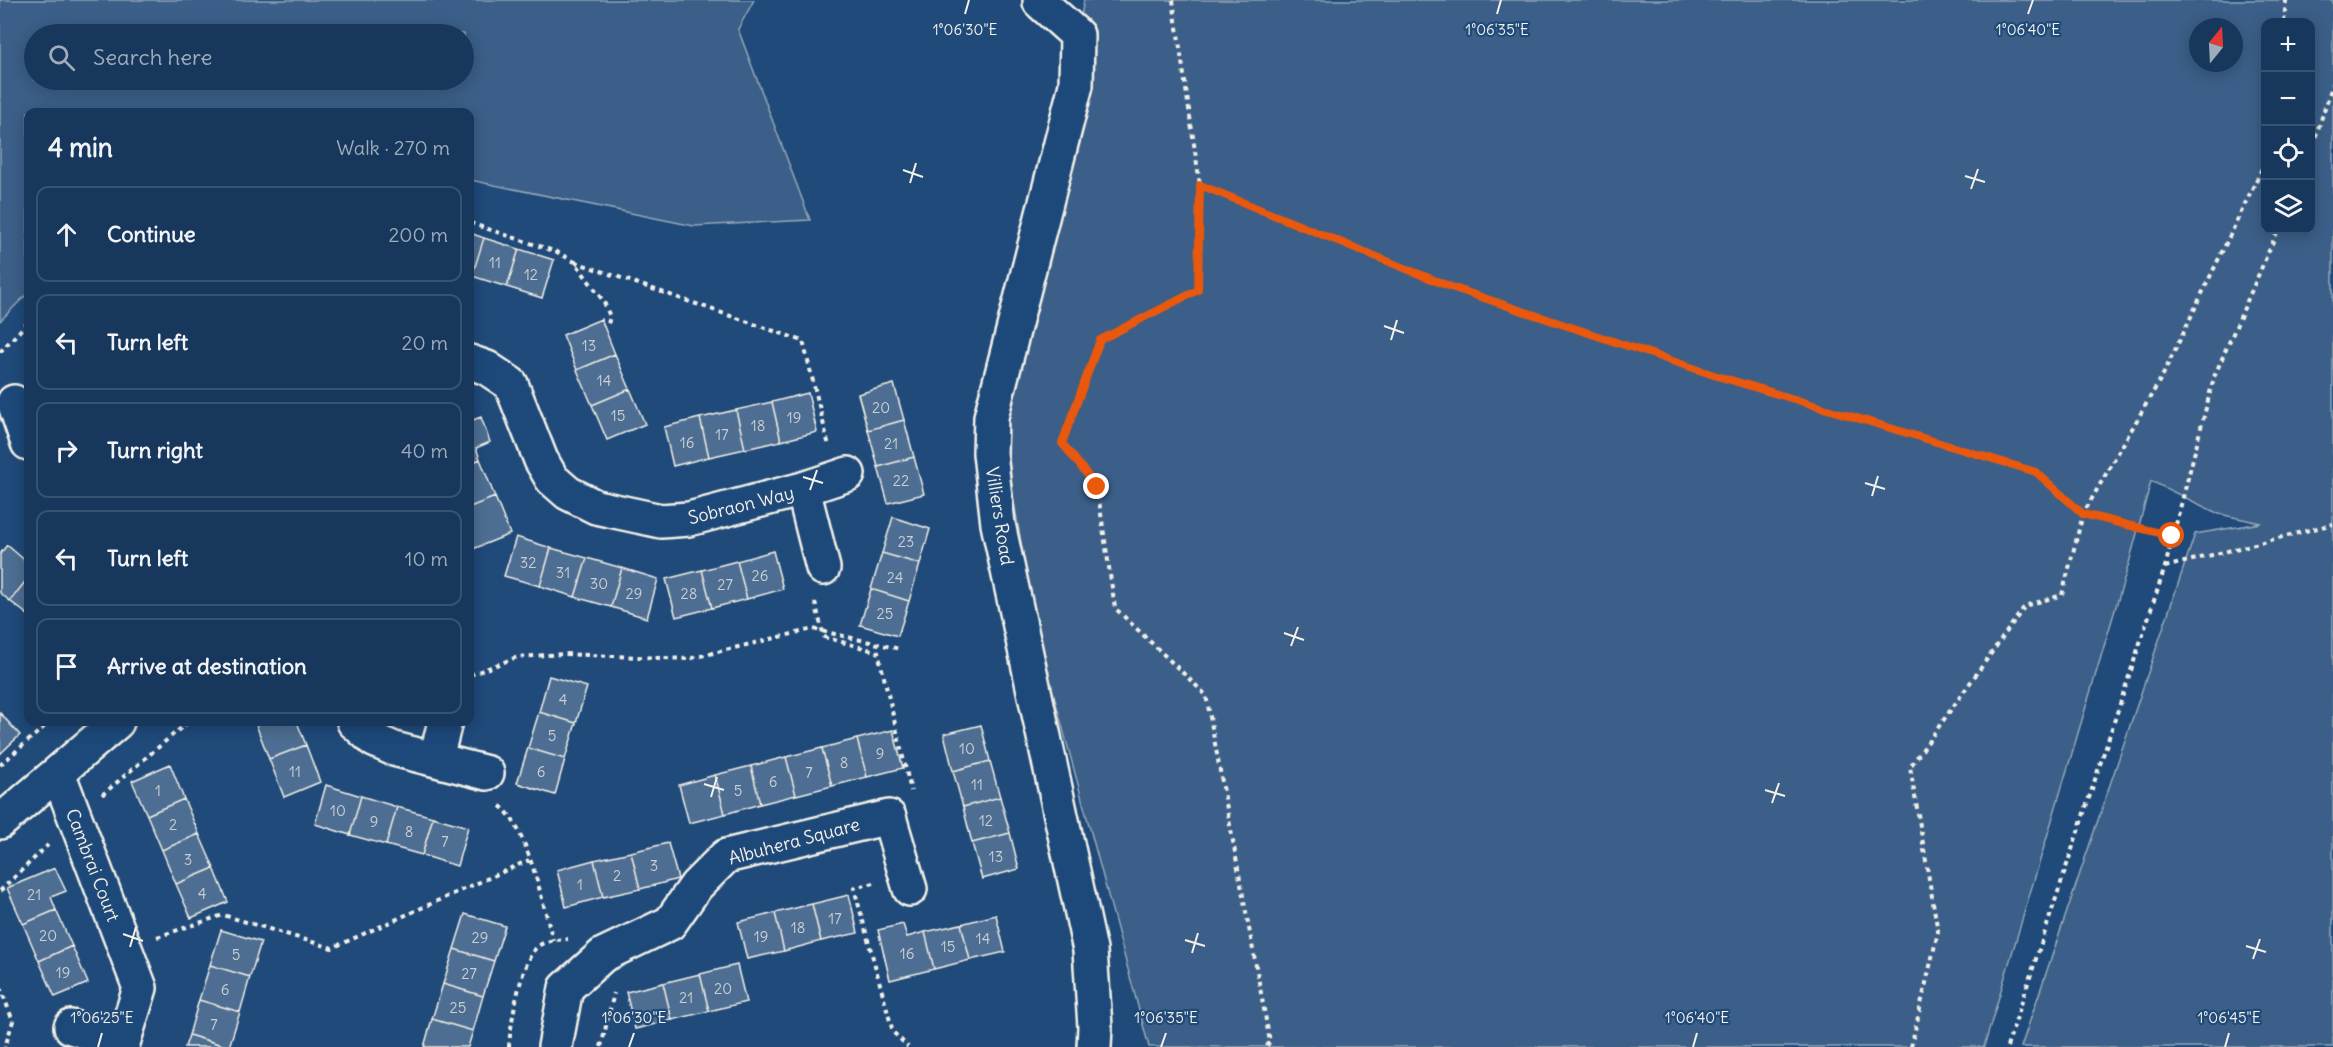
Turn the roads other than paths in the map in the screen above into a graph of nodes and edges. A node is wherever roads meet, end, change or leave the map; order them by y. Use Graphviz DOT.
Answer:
graph roads {
  1 [pos="1040,2"];
  2 [pos="474,363"];
  3 [pos="14,402"];
  4 [pos="24,431"];
  5 [pos="843,476"];
  6 [pos="803,489"];
  7 [pos="823,568"];
  8 [pos="112,726"];
  9 [pos="358,726"];
  10 [pos="444,726"];
  11 [pos="436,758"];
  12 [pos="58,773"];
  13 [pos="487,773"];
  14 [pos="0,822"];
  15 [pos="907,882"];
  16 [pos="71,1027"];
  17 [pos="555,1047"];
  18 [pos="1094,1047"];
  1 -- 18 [label="street, Villiers Road"];
  2 -- 6 [label="street, Sobraon Way"];
  3 -- 4 [label="street"];
  5 -- 6 [label="street, Sobraon Way"];
  6 -- 7 [label="street, Sobraon Way"];
  8 -- 12 [label="street"];
  9 -- 11 [label="street"];
  10 -- 11 [label="street"];
  11 -- 13 [label="street"];
  12 -- 14 [label="street"];
  12 -- 16 [label="street, Cambrai Court"];
  15 -- 17 [label="street, Albuhera Square"];
}
